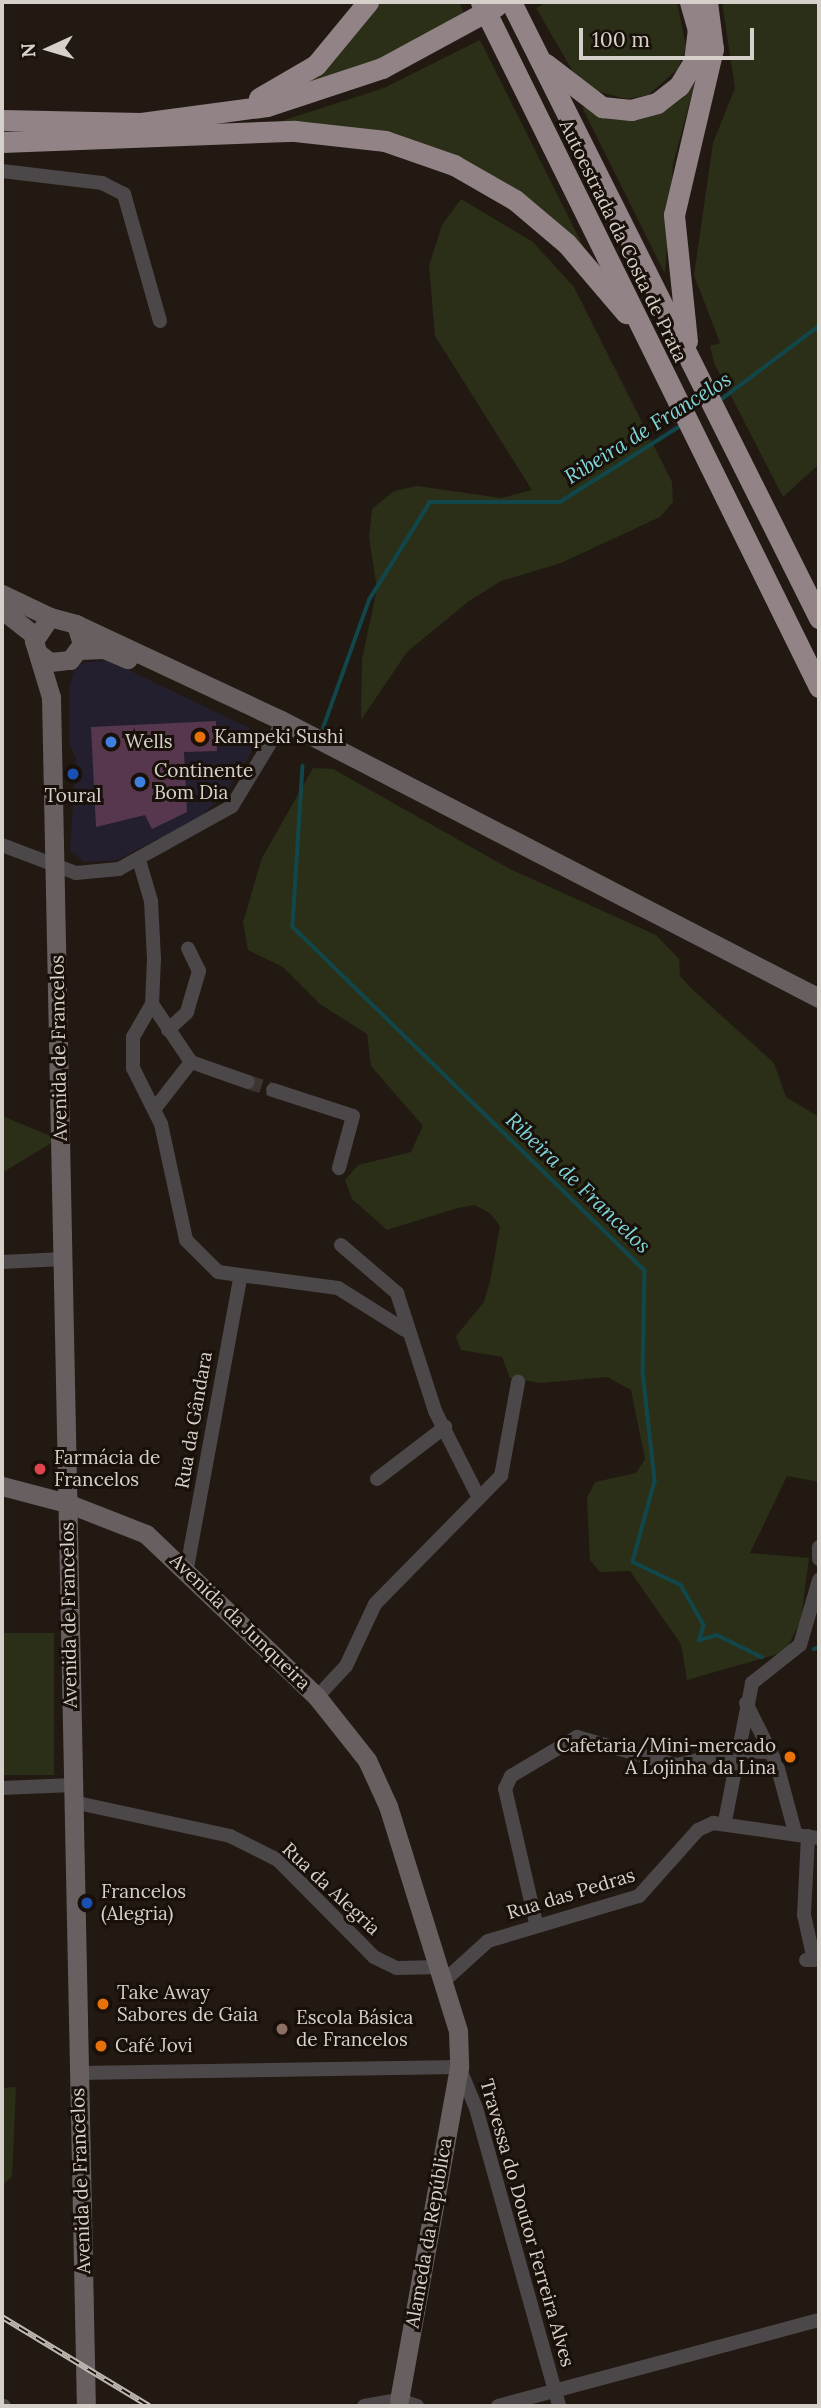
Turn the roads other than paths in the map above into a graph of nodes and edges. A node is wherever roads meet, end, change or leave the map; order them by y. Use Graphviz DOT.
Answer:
graph roads {
  1 [pos="368,2"];
  2 [pos="481,2"];
  3 [pos="504,2"];
  4 [pos="511,2"];
  5 [pos="528,2"];
  6 [pos="690,2"];
  7 [pos="706,2"];
  8 [pos="439,47"];
  9 [pos="540,59"];
  10 [pos="234,109"];
  11 [pos="2,120"];
  12 [pos="218,131"];
  13 [pos="2,142"];
  14 [pos="2,171"];
  15 [pos="160,321"];
  16 [pos="639,328"];
  17 [pos="692,364"];
  18 [pos="2,594"];
  19 [pos="2,610"];
  20 [pos="50,617"];
  21 [pos="819,618"];
  22 [pos="76,624"];
  23 [pos="36,644"];
  24 [pos="73,656"];
  25 [pos="819,687"];
  26 [pos="51,697"];
  27 [pos="278,730"];
  28 [pos="322,743"];
  29 [pos="2,845"];
  30 [pos="139,860"];
  31 [pos="55,868"];
  32 [pos="188,948"];
  33 [pos="819,998"];
  34 [pos="152,1004"];
  35 [pos="168,1030"];
  36 [pos="191,1062"];
  37 [pos="248,1082"];
  38 [pos="273,1090"];
  39 [pos="156,1107"];
  40 [pos="339,1168"];
  41 [pos="341,1245"];
  42 [pos="63,1259"];
  43 [pos="2,1262"];
  44 [pos="240,1280"];
  45 [pos="405,1330"];
  46 [pos="518,1382"];
  47 [pos="445,1427"];
  48 [pos="377,1479"];
  49 [pos="2,1486"];
  50 [pos="479,1498"];
  51 [pos="67,1503"];
  52 [pos="819,1547"];
  53 [pos="819,1559"];
  54 [pos="187,1569"];
  55 [pos="819,1580"];
  56 [pos="317,1697"];
  57 [pos="746,1703"];
  58 [pos="738,1751"];
  59 [pos="771,1752"];
  60 [pos="2,1788"];
  61 [pos="73,1794"];
  62 [pos="725,1821"];
  63 [pos="807,1836"];
  64 [pos="536,1923"];
  65 [pos="806,1960"];
  66 [pos="442,1974"];
  67 [pos="459,2067"];
  68 [pos="78,2073"];
  69 [pos="819,2320"];
  70 [pos="556,2391"];
  71 [pos="86,2402"];
  72 [pos="408,2403"];
  73 [pos="364,2406"];
  74 [pos="498,2406"];
  75 [pos="559,2406"];
  1 -- 10 [label="highway"];
  2 -- 16 [label="highway, Autoestrada da Costa de Prata"];
  3 -- 8 [label="highway"];
  4 -- 9 [label="highway, Autoestrada da Costa de Prata"];
  5 -- 8 [label="highway"];
  6 -- 9 [label="highway"];
  7 -- 17 [label="highway"];
  8 -- 10 [label="highway"];
  8 -- 12 [label="highway"];
  9 -- 17 [label="highway, Autoestrada da Costa de Prata"];
  10 -- 11 [label="highway"];
  12 -- 13 [label="highway"];
  12 -- 16 [label="highway"];
  14 -- 15 [label="street"];
  16 -- 25 [label="highway, Autoestrada da Costa de Prata"];
  17 -- 21 [label="highway, Autoestrada da Costa de Prata"];
  18 -- 20 [label="main road"];
  19 -- 23 [label="main road"];
  20 -- 22 [label="main road"];
  20 -- 23 [label="main road"];
  22 -- 24 [label="main road"];
  22 -- 28 [label="main road"];
  23 -- 24 [label="main road"];
  23 -- 26 [label="main road, Avenida de Francelos"];
  24 -- 26 [label="main road, Avenida de Francelos"];
  24 -- 27 [label="main road"];
  26 -- 31 [label="main road, Avenida de Francelos"];
  27 -- 28 [label="main road"];
  27 -- 30 [label="street"];
  28 -- 33 [label="main road"];
  29 -- 31 [label="street"];
  30 -- 31 [label="street"];
  30 -- 34 [label="street"];
  31 -- 42 [label="main road, Avenida de Francelos"];
  32 -- 35 [label="street"];
  34 -- 35 [label="street"];
  34 -- 39 [label="street"];
  35 -- 36 [label="street"];
  36 -- 37 [label="street"];
  36 -- 39 [label="street"];
  38 -- 40 [label="street"];
  39 -- 44 [label="street"];
  41 -- 45 [label="street"];
  42 -- 43 [label="street"];
  42 -- 51 [label="main road, Avenida de Francelos"];
  44 -- 45 [label="street"];
  44 -- 54 [label="street, Rua da Gândara"];
  45 -- 47 [label="street"];
  46 -- 50 [label="street"];
  47 -- 48 [label="street"];
  47 -- 50 [label="street"];
  49 -- 51 [label="main road, Avenida da Junqueira"];
  50 -- 56 [label="street"];
  51 -- 54 [label="main road, Avenida da Junqueira"];
  51 -- 61 [label="main road, Avenida de Francelos"];
  52 -- 53 [label="street"];
  54 -- 56 [label="main road, Avenida da Junqueira"];
  55 -- 57 [label="street"];
  56 -- 66 [label="main road, Avenida da Junqueira"];
  57 -- 58 [label="street"];
  57 -- 59 [label="street"];
  58 -- 59 [label="street"];
  58 -- 62 [label="street"];
  58 -- 64 [label="street"];
  59 -- 63 [label="street"];
  60 -- 61 [label="street, Rua da Alegria"];
  61 -- 66 [label="street, Rua da Alegria"];
  61 -- 68 [label="main road, Avenida de Francelos"];
  62 -- 63 [label="street"];
  62 -- 64 [label="street, Rua das Pedras"];
  63 -- 65 [label="street"];
  64 -- 66 [label="street, Rua das Pedras"];
  66 -- 67 [label="main road, Avenida da Junqueira"];
  67 -- 68 [label="street"];
  67 -- 70 [label="street, Travessa do Doutor Ferreira Alves"];
  67 -- 72 [label="main road, Alameda da República"];
  68 -- 71 [label="main road, Avenida de Francelos"];
  69 -- 70 [label="street"];
  70 -- 74 [label="street"];
  70 -- 75 [label="street, Travessa do Doutor Ferreira Alves"];
  72 -- 73 [label="street"];
}
